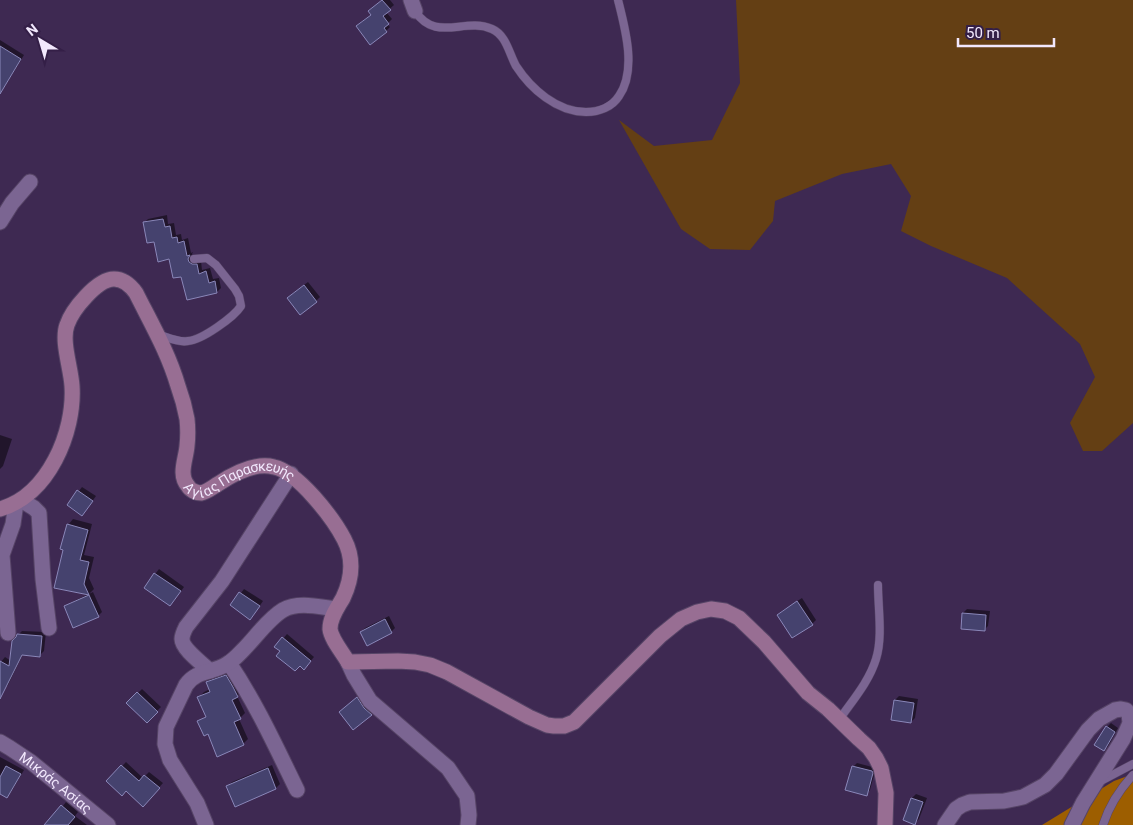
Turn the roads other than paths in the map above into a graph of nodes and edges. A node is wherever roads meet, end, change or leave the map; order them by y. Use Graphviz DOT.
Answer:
graph roads {
  1 [pos="618,0"];
  2 [pos="413,6"];
  3 [pos="30,182"];
  4 [pos="0,222"];
  5 [pos="194,259"];
  6 [pos="157,334"];
  7 [pos="291,474"];
  8 [pos="19,502"];
  9 [pos="0,509"];
  10 [pos="878,585"];
  11 [pos="336,609"];
  12 [pos="49,628"];
  13 [pos="8,633"];
  14 [pos="348,662"];
  15 [pos="230,663"];
  16 [pos="210,670"];
  17 [pos="839,720"];
  18 [pos="0,742"];
  19 [pos="1133,764"];
  20 [pos="1133,775"];
  21 [pos="1095,784"];
  22 [pos="297,790"];
  23 [pos="108,825"];
  24 [pos="206,825"];
  25 [pos="468,825"];
  26 [pos="885,825"];
  27 [pos="945,825"];
  28 [pos="1072,825"];
  29 [pos="1103,825"];
  1 -- 2 [label="lane"];
  3 -- 4 [label="street"];
  5 -- 6 [label="lane"];
  6 -- 7 [label="street, Αγίας Παρασκευής"];
  6 -- 8 [label="street, Αγίας Παρασκευής"];
  7 -- 11 [label="street, Αγίας Παρασκευής"];
  7 -- 16 [label="street"];
  8 -- 9 [label="street, Αγίας Παρασκευής"];
  8 -- 12 [label="street"];
  8 -- 13 [label="street"];
  10 -- 17 [label="lane"];
  11 -- 14 [label="street, Αγίας Παρασκευής"];
  11 -- 15 [label="street"];
  14 -- 17 [label="street"];
  14 -- 25 [label="street, Αγίας Παρασκευής"];
  15 -- 16 [label="street"];
  15 -- 22 [label="street"];
  16 -- 24 [label="street"];
  17 -- 26 [label="street"];
  18 -- 23 [label="street, Μικράς Ασίας"];
  19 -- 21 [label="lane"];
  20 -- 29 [label="lane"];
  21 -- 27 [label="street"];
  21 -- 28 [label="street"];
}
